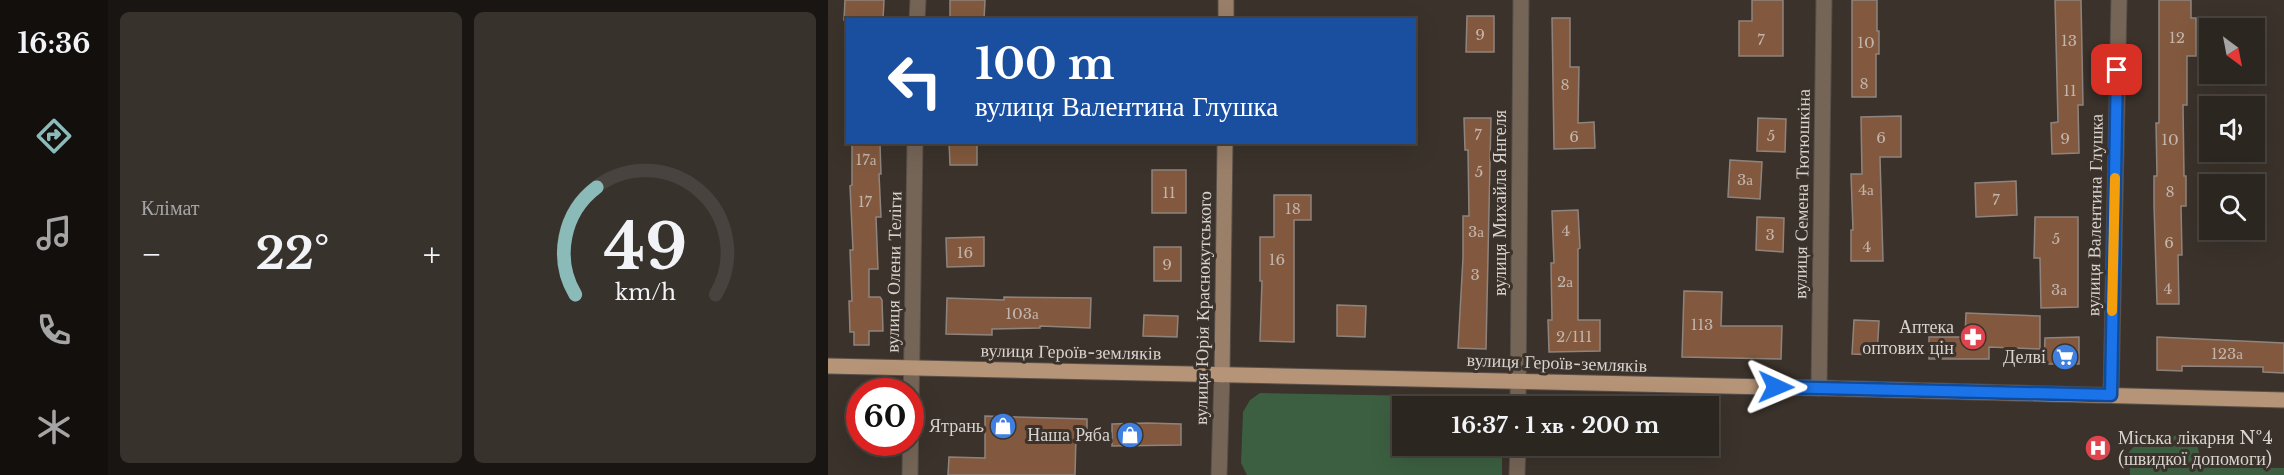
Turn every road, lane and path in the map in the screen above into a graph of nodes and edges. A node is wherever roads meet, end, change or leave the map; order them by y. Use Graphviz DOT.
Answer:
graph roads {
  1 [pos="918,0"];
  2 [pos="1226,0"];
  3 [pos="1521,0"];
  4 [pos="1824,0"];
  5 [pos="2119,0"];
  6 [pos="917,18"];
  7 [pos="1226,18"];
  8 [pos="915,144"];
  9 [pos="1225,144"];
  10 [pos="828,366"];
  11 [pos="912,368"];
  12 [pos="1222,375"];
  13 [pos="1518,381"];
  14 [pos="1819,388"];
  15 [pos="2111,395"];
  16 [pos="1518,396"];
  17 [pos="2284,400"];
  18 [pos="1518,456"];
  19 [pos="910,475"];
  20 [pos="1219,475"];
  21 [pos="1517,475"];
  1 -- 6 [label="street"];
  2 -- 7 [label="street"];
  3 -- 13 [label="street, вулиця Михайла Янгеля"];
  4 -- 14 [label="street, вулиця Семена Тютюшкіна"];
  5 -- 15 [label="street, вулиця Валентина Глушка"];
  8 -- 11 [label="street, вулиця Олени Теліги"];
  9 -- 12 [label="street, вулиця Юрія Краснокутського"];
  10 -- 11 [label="main road, вулиця Героїв-земляків"];
  11 -- 12 [label="main road, вулиця Героїв-земляків"];
  11 -- 19 [label="street, вулиця Олени Теліги"];
  12 -- 13 [label="main road, вулиця Героїв-земляків"];
  12 -- 20 [label="street, вулиця Юрія Краснокутського"];
  13 -- 14 [label="main road, вулиця Героїв-земляків"];
  13 -- 16 [label="street, вулиця Михайла Янгеля"];
  14 -- 15 [label="main road, вулиця Героїв-земляків"];
  15 -- 17 [label="main road, вулиця Героїв-земляків"];
  18 -- 21 [label="street"];
}
